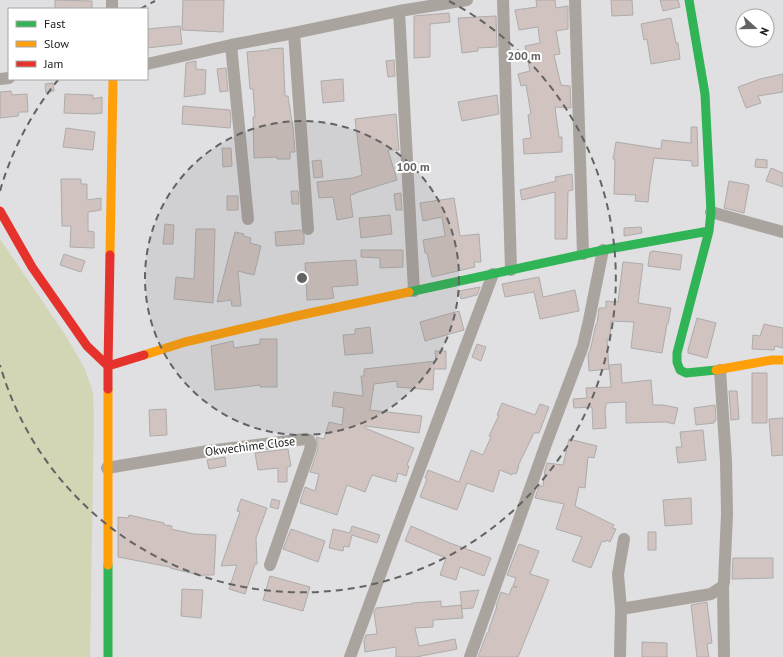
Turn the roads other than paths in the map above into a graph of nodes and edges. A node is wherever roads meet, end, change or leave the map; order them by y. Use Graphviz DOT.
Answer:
graph roads {
  1 [pos="467,0"];
  2 [pos="503,0"];
  3 [pos="575,0"];
  4 [pos="689,0"];
  5 [pos="399,12"];
  6 [pos="294,33"];
  7 [pos="231,45"];
  8 [pos="148,64"];
  9 [pos="113,80"];
  10 [pos="0,211"];
  11 [pos="711,212"];
  12 [pos="248,219"];
  13 [pos="308,229"];
  14 [pos="709,232"];
  15 [pos="783,232"];
  16 [pos="602,250"];
  17 [pos="583,254"];
  18 [pos="512,270"];
  19 [pos="493,274"];
  20 [pos="414,291"];
  21 [pos="783,360"];
  22 [pos="108,366"];
  23 [pos="720,370"];
  24 [pos="107,468"];
  25 [pos="624,539"];
  26 [pos="270,565"];
  27 [pos="723,586"];
  28 [pos="621,609"];
  29 [pos="108,657"];
  30 [pos="350,657"];
  31 [pos="470,657"];
  32 [pos="620,657"];
  33 [pos="724,657"];
  1 -- 5 [label="street"];
  2 -- 18 [label="street"];
  3 -- 17 [label="street"];
  4 -- 11 [label="street"];
  5 -- 6 [label="street"];
  5 -- 20 [label="street"];
  6 -- 7 [label="street"];
  6 -- 13 [label="street"];
  7 -- 8 [label="street"];
  7 -- 12 [label="street"];
  9 -- 22 [label="street"];
  10 -- 22 [label="street"];
  11 -- 14 [label="street"];
  11 -- 15 [label="street"];
  14 -- 16 [label="street"];
  14 -- 23 [label="street"];
  16 -- 17 [label="street"];
  16 -- 31 [label="street"];
  17 -- 18 [label="street"];
  18 -- 19 [label="street"];
  19 -- 20 [label="street"];
  19 -- 30 [label="street"];
  20 -- 22 [label="street"];
  21 -- 23 [label="street"];
  22 -- 24 [label="street"];
  23 -- 27 [label="street"];
  24 -- 26 [label="street, Okwechime Close"];
  24 -- 29 [label="street"];
  25 -- 28 [label="street"];
  27 -- 28 [label="street"];
  27 -- 33 [label="street"];
  28 -- 32 [label="street"];
}
